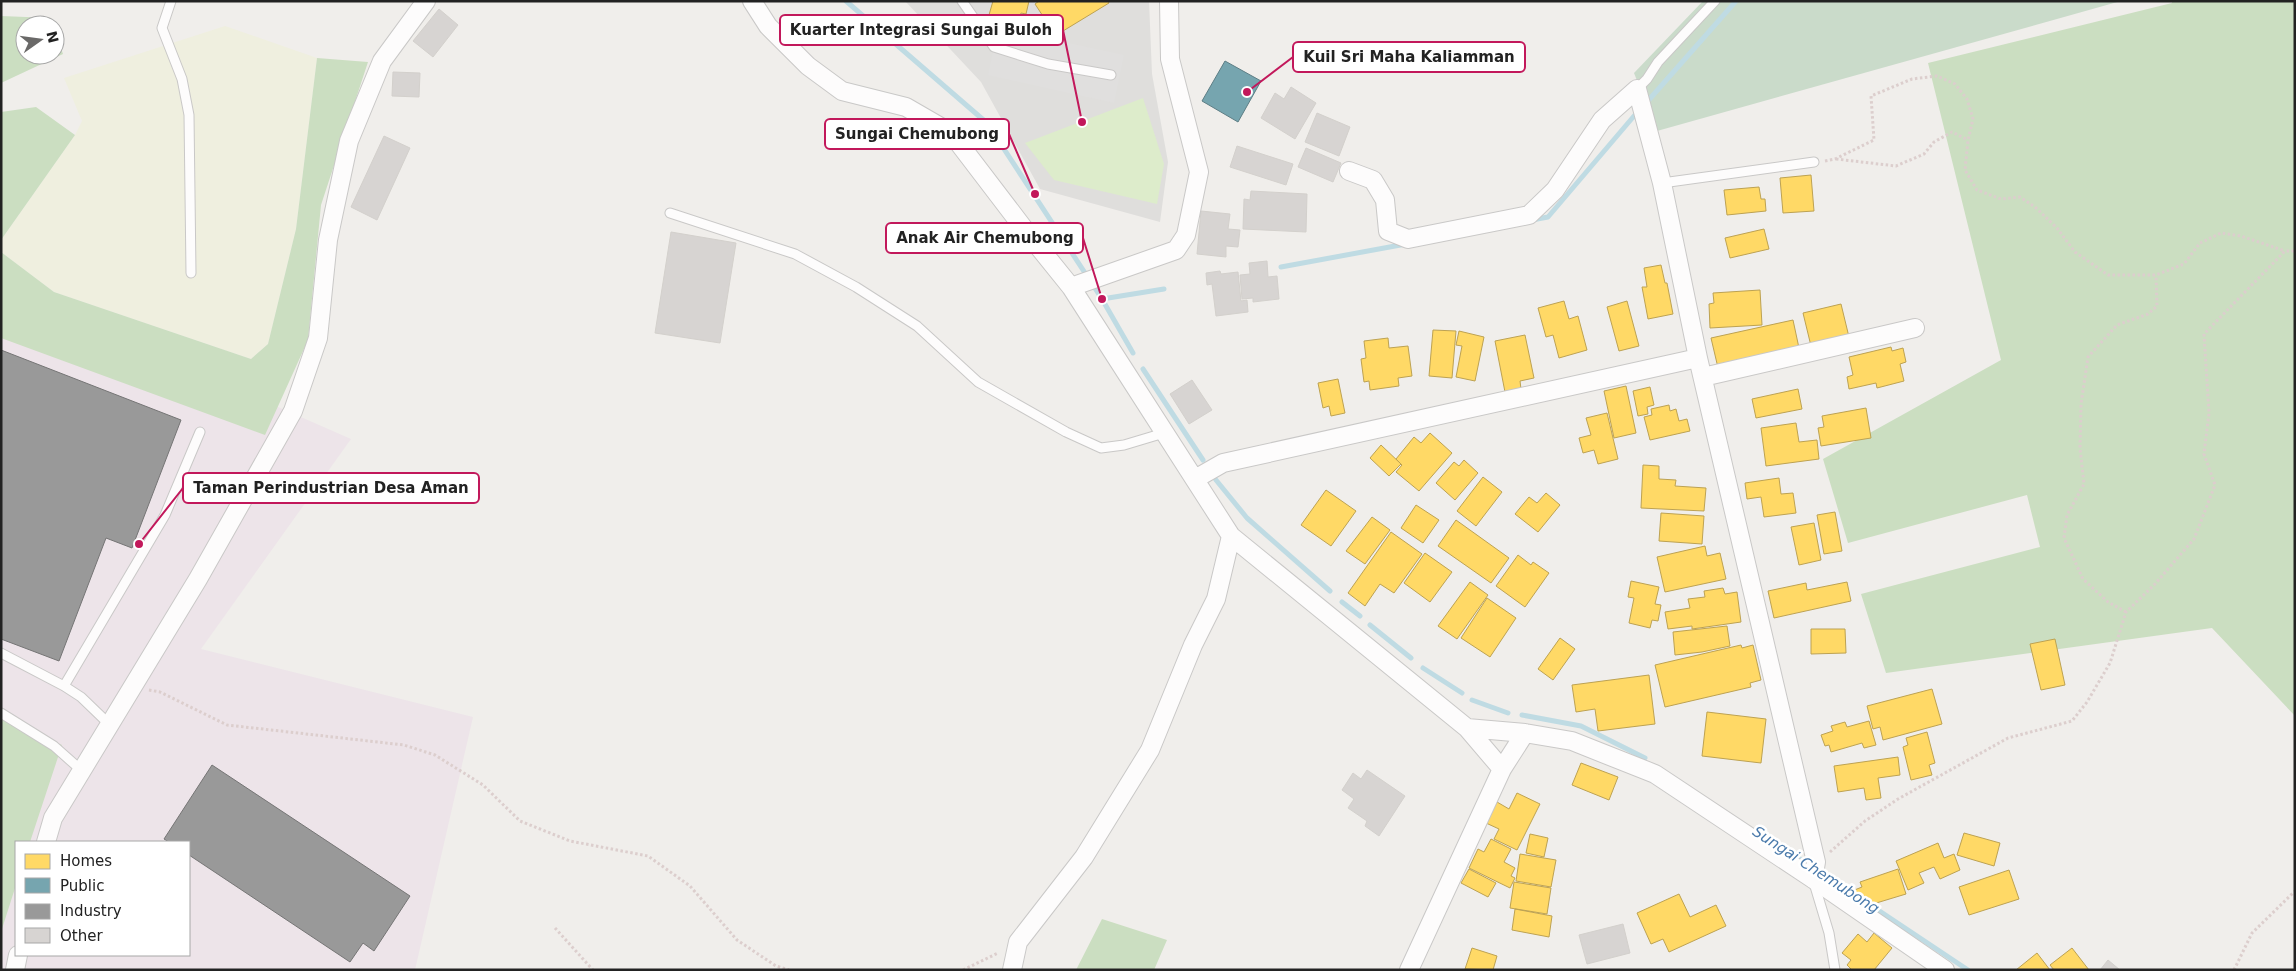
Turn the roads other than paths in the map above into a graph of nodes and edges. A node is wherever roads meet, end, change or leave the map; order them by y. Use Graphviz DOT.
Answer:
graph roads {
  1 [pos="171,1"];
  2 [pos="426,1"];
  3 [pos="752,1"];
  4 [pos="962,1"];
  5 [pos="1169,1"];
  6 [pos="1715,1"];
  7 [pos="1111,75"];
  8 [pos="1637,89"];
  9 [pos="1814,162"];
  10 [pos="1349,171"];
  11 [pos="1662,183"];
  12 [pos="670,213"];
  13 [pos="191,274"];
  14 [pos="1074,286"];
  15 [pos="1915,328"];
  16 [pos="1698,358"];
  17 [pos="1703,377"];
  18 [pos="200,432"];
  19 [pos="1164,433"];
  20 [pos="1195,479"];
  21 [pos="1232,536"];
  22 [pos="1,653"];
  23 [pos="64,686"];
  24 [pos="1,713"];
  25 [pos="109,724"];
  26 [pos="1467,728"];
  27 [pos="1525,733"];
  28 [pos="1502,769"];
  29 [pos="82,770"];
  30 [pos="46,841"];
  31 [pos="1815,870"];
  32 [pos="18,956"];
  33 [pos="15,970"];
  34 [pos="1012,970"];
  35 [pos="1409,970"];
  36 [pos="1835,970"];
  37 [pos="1945,970"];
  1 -- 13 [label="lane"];
  2 -- 25 [label="street"];
  3 -- 14 [label="street"];
  4 -- 7 [label="lane"];
  5 -- 14 [label="street"];
  6 -- 8 [label="lane"];
  8 -- 10 [label="street"];
  8 -- 11 [label="street"];
  9 -- 11 [label="lane"];
  11 -- 16 [label="street"];
  12 -- 19 [label="lane"];
  14 -- 19 [label="street"];
  15 -- 17 [label="street"];
  16 -- 17 [label="street"];
  16 -- 20 [label="street"];
  17 -- 31 [label="street"];
  18 -- 23 [label="lane"];
  19 -- 20 [label="street"];
  20 -- 21 [label="street"];
  21 -- 26 [label="street"];
  21 -- 34 [label="street"];
  22 -- 23 [label="lane"];
  23 -- 25 [label="lane"];
  24 -- 29 [label="lane"];
  25 -- 29 [label="street"];
  26 -- 27 [label="street"];
  26 -- 28 [label="street"];
  27 -- 28 [label="street"];
  27 -- 31 [label="street"];
  28 -- 35 [label="street"];
  29 -- 30 [label="street"];
  31 -- 36 [label="lane"];
  31 -- 37 [label="street"];
  32 -- 33 [label="street"];
}
